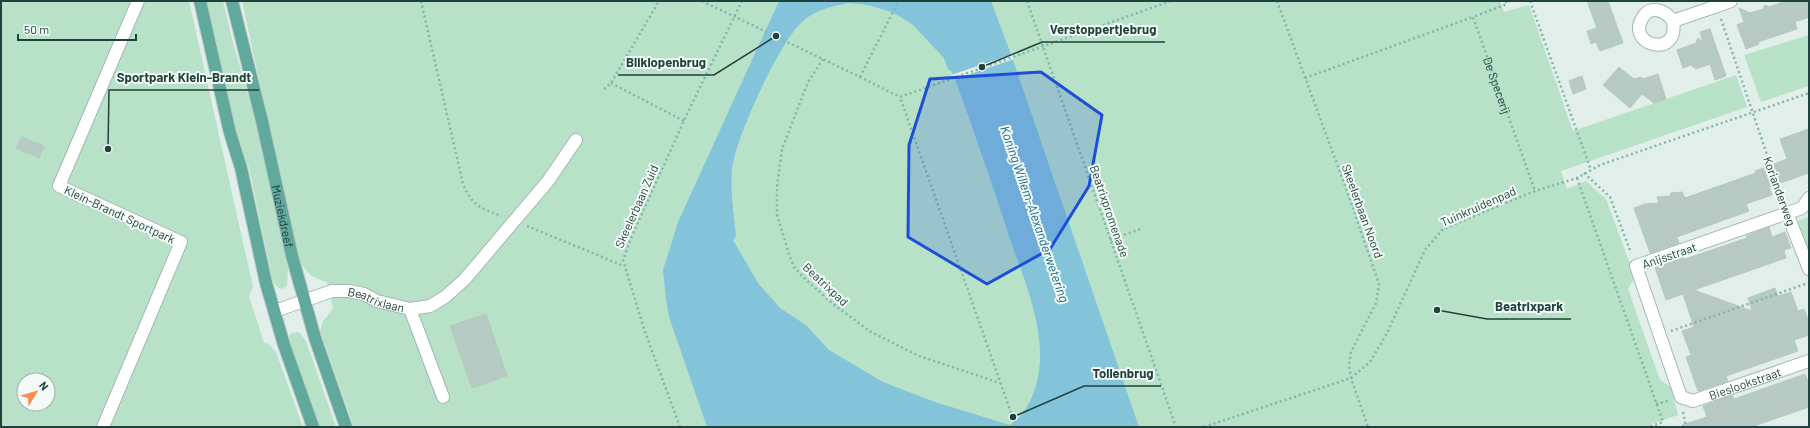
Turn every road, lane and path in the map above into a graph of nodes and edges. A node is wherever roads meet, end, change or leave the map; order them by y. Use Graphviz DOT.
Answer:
graph roads {
  1 [pos="138,1"];
  2 [pos="200,1"];
  3 [pos="232,1"];
  4 [pos="421,1"];
  5 [pos="659,1"];
  6 [pos="702,1"];
  7 [pos="742,1"];
  8 [pos="1027,1"];
  9 [pos="1171,1"];
  10 [pos="1277,1"];
  11 [pos="1506,1"];
  12 [pos="1530,1"];
  13 [pos="1731,1"];
  14 [pos="898,2"];
  15 [pos="1716,3"];
  16 [pos="735,17"];
  17 [pos="1473,17"];
  18 [pos="1673,21"];
  19 [pos="1043,46"];
  20 [pos="823,59"];
  21 [pos="860,77"];
  22 [pos="1305,78"];
  23 [pos="611,83"];
  24 [pos="604,89"];
  25 [pos="1809,93"];
  26 [pos="900,97"];
  27 [pos="1752,112"];
  28 [pos="684,121"];
  29 [pos="576,140"];
  30 [pos="1591,170"];
  31 [pos="1584,173"];
  32 [pos="1577,178"];
  33 [pos="1535,191"];
  34 [pos="1809,198"];
  35 [pos="1787,213"];
  36 [pos="515,221"];
  37 [pos="1143,228"];
  38 [pos="1110,240"];
  39 [pos="625,266"];
  40 [pos="1636,266"];
  41 [pos="1809,269"];
  42 [pos="1809,283"];
  43 [pos="304,300"];
  44 [pos="410,309"];
  45 [pos="275,311"];
  46 [pos="1660,335"];
  47 [pos="1809,361"];
  48 [pos="1351,378"];
  49 [pos="1001,384"];
  50 [pos="1680,396"];
  51 [pos="443,397"];
  52 [pos="103,427"];
  53 [pos="313,427"];
  54 [pos="346,427"];
  55 [pos="680,427"];
  56 [pos="1016,427"];
  57 [pos="1176,427"];
  58 [pos="1204,427"];
  59 [pos="1368,427"];
  60 [pos="1649,427"];
  1 -- 52 [label="street, Klein-Brandt Sportpark"];
  2 -- 45 [label="main road"];
  3 -- 43 [label="main road, Muziekdreef"];
  4 -- 36 [label="path"];
  5 -- 23 [label="path"];
  6 -- 16 [label="path"];
  7 -- 16 [label="path, Skeelerbaan Zuid"];
  8 -- 19 [label="path, Beatrixpromenade"];
  9 -- 19 [label="path"];
  10 -- 22 [label="path, Skeelerbaan Noord"];
  11 -- 17 [label="path"];
  12 -- 30 [label="path"];
  13 -- 15 [label="street"];
  14 -- 21 [label="path"];
  15 -- 18 [label="street"];
  15 -- 27 [label="path"];
  16 -- 20 [label="path"];
  16 -- 28 [label="path, Skeelerbaan Zuid"];
  17 -- 22 [label="path"];
  17 -- 33 [label="path, De Specerij"];
  19 -- 26 [label="path"];
  19 -- 38 [label="path, Beatrixpromenade"];
  20 -- 21 [label="path"];
  20 -- 49 [label="path, Beatrixpad"];
  21 -- 26 [label="path"];
  22 -- 48 [label="path, Skeelerbaan Noord"];
  23 -- 24 [label="path"];
  23 -- 28 [label="path"];
  25 -- 27 [label="path, Tuinkruidenpad"];
  26 -- 49 [label="path"];
  27 -- 30 [label="path, Tuinkruidenpad"];
  27 -- 35 [label="path, Korianderweg"];
  28 -- 39 [label="path, Skeelerbaan Zuid"];
  29 -- 36 [label="street"];
  30 -- 31 [label="path, Tuinkruidenpad"];
  31 -- 32 [label="path, Tuinkruidenpad"];
  31 -- 40 [label="path"];
  32 -- 33 [label="path, Tuinkruidenpad"];
  32 -- 60 [label="path"];
  33 -- 48 [label="path, Tuinkruidenpad"];
  34 -- 35 [label="street, Anijsstraat"];
  35 -- 40 [label="street, Anijsstraat"];
  35 -- 41 [label="street, Korianderweg"];
  36 -- 39 [label="path"];
  36 -- 44 [label="street"];
  37 -- 38 [label="path"];
  38 -- 57 [label="path, Beatrixpromenade"];
  39 -- 55 [label="path, Skeelerbaan Zuid"];
  40 -- 46 [label="street, Anijsstraat"];
  42 -- 46 [label="path"];
  43 -- 44 [label="street, Beatrixlaan"];
  43 -- 45 [label="street, Beatrixlaan"];
  43 -- 54 [label="main road, Muziekdreef"];
  44 -- 51 [label="street, Beatrixlaan"];
  45 -- 53 [label="main road"];
  46 -- 50 [label="street, Anijsstraat"];
  47 -- 50 [label="street, Bieslookstraat"];
  48 -- 58 [label="path, Tuinkruidenpad"];
  48 -- 59 [label="path, Skeelerbaan Noord"];
  49 -- 56 [label="path"];
}
